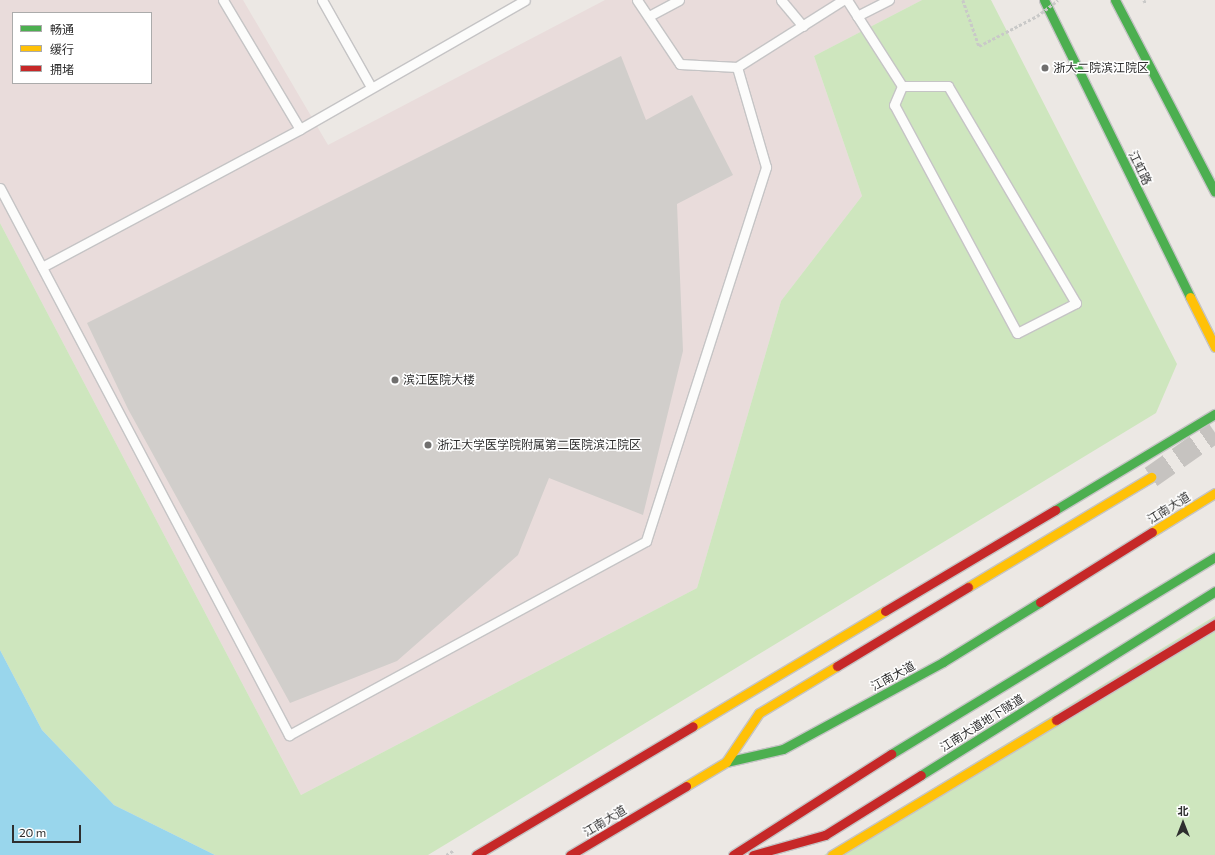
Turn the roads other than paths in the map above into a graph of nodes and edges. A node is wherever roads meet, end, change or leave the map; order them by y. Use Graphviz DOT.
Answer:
graph roads {
  1 [pos="223,0"];
  2 [pos="322,0"];
  3 [pos="525,0"];
  4 [pos="637,0"];
  5 [pos="679,0"];
  6 [pos="781,0"];
  7 [pos="843,0"];
  8 [pos="847,0"];
  9 [pos="889,0"];
  10 [pos="1044,0"];
  11 [pos="1115,0"];
  12 [pos="649,16"];
  13 [pos="857,16"];
  14 [pos="803,26"];
  15 [pos="737,67"];
  16 [pos="902,86"];
  17 [pos="371,87"];
  18 [pos="300,129"];
  19 [pos="0,188"];
  20 [pos="1215,192"];
  21 [pos="42,267"];
  22 [pos="1215,347"];
  23 [pos="1215,414"];
  24 [pos="1152,477"];
  25 [pos="1215,493"];
  26 [pos="1215,557"];
  27 [pos="1215,591"];
  28 [pos="1215,624"];
  29 [pos="726,762"];
  30 [pos="476,855"];
  31 [pos="570,855"];
  32 [pos="733,855"];
  33 [pos="753,855"];
  34 [pos="832,855"];
  1 -- 18 [label="lane"];
  2 -- 17 [label="lane"];
  3 -- 17 [label="lane"];
  4 -- 12 [label="lane"];
  5 -- 12 [label="lane"];
  6 -- 14 [label="lane"];
  7 -- 14 [label="lane"];
  8 -- 13 [label="lane"];
  9 -- 13 [label="lane"];
  10 -- 22 [label="main road, 江虹路"];
  11 -- 20 [label="main road"];
  12 -- 15 [label="lane"];
  13 -- 16 [label="lane"];
  14 -- 15 [label="lane"];
  15 -- 21 [label="lane"];
  16 -- 16 [label="lane"];
  17 -- 18 [label="lane"];
  18 -- 21 [label="lane"];
  19 -- 21 [label="lane"];
  23 -- 30 [label="main road"];
  24 -- 29 [label="main road"];
  25 -- 29 [label="main road, 江南大道"];
  26 -- 32 [label="main road"];
  27 -- 33 [label="main road, 江南大道地下隧道"];
  28 -- 34 [label="main road"];
  29 -- 31 [label="main road, 江南大道"];
}
